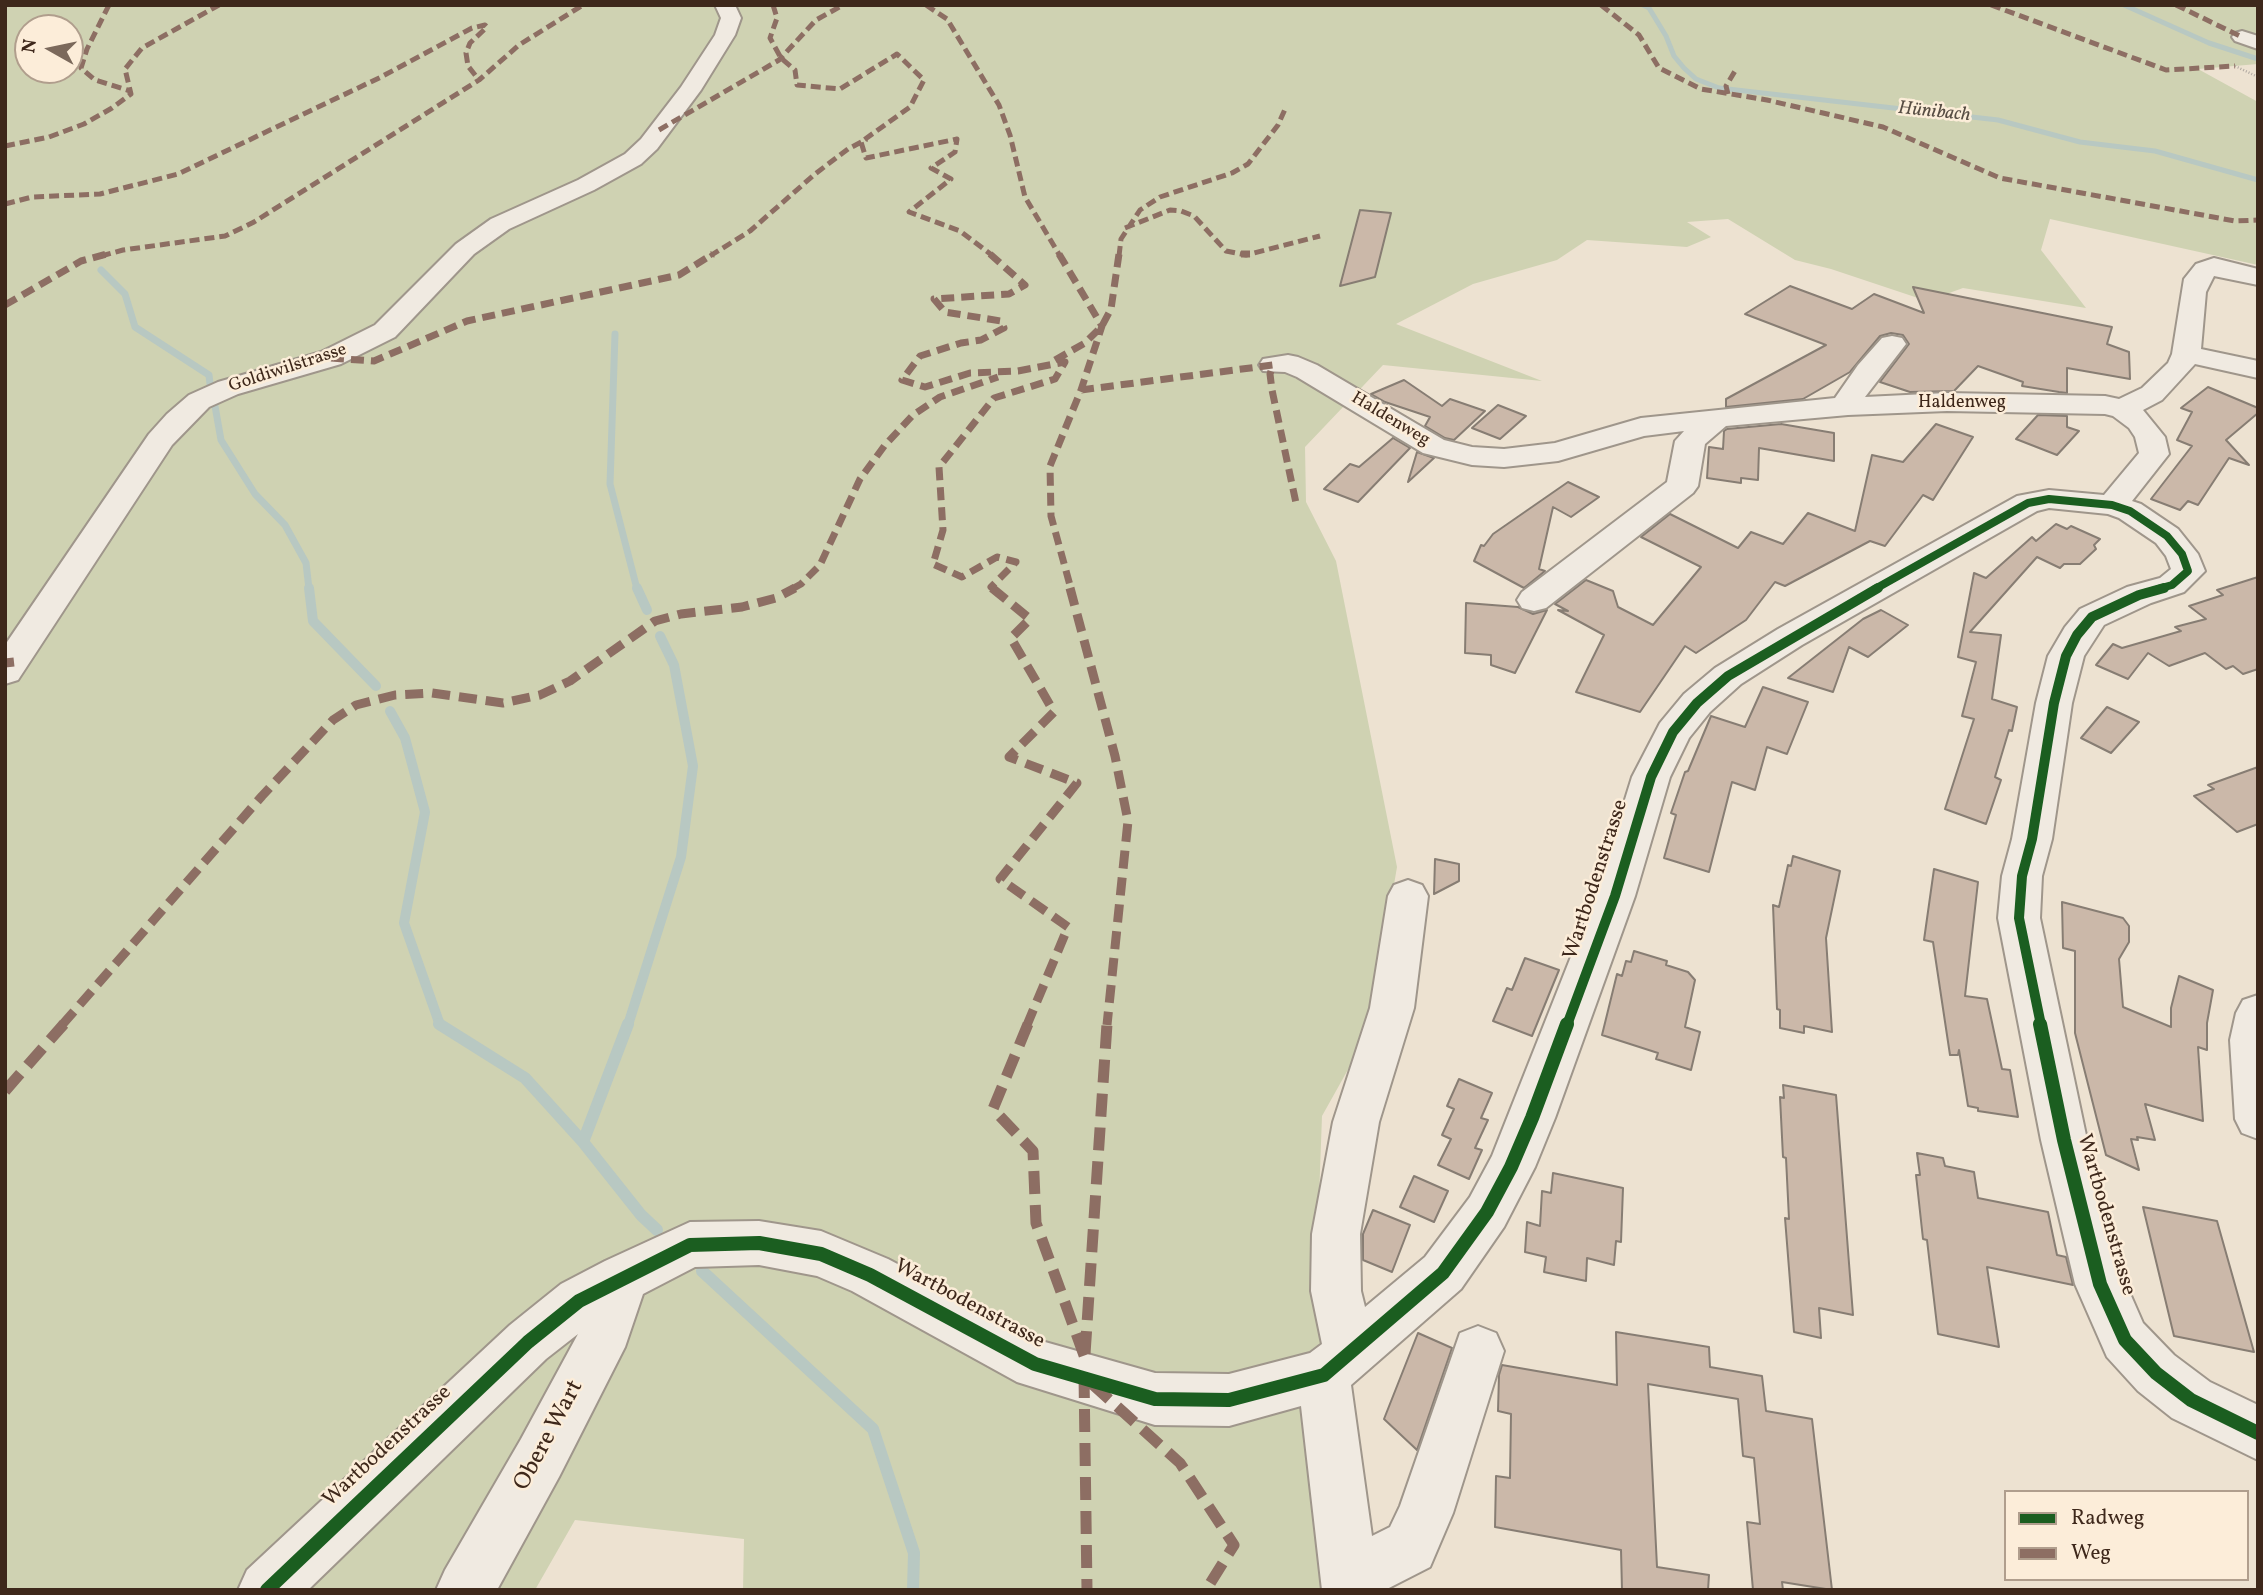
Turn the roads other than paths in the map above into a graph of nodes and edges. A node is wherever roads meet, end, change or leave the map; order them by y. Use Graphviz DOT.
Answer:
graph roads {
  1 [pos="725,5"];
  2 [pos="2258,37"];
  3 [pos="2258,43"];
  4 [pos="2258,277"];
  5 [pos="1892,344"];
  6 [pos="2186,354"];
  7 [pos="1273,365"];
  8 [pos="2258,370"];
  9 [pos="1848,407"];
  10 [pos="2123,409"];
  11 [pos="1718,418"];
  12 [pos="2112,505"];
  13 [pos="1534,600"];
  14 [pos="5,672"];
  15 [pos="1408,896"];
  16 [pos="2258,1013"];
  17 [pos="2255,1069"];
  18 [pos="2258,1119"];
  19 [pos="623,1277"];
  20 [pos="1478,1351"];
  21 [pos="1337,1364"];
  22 [pos="2258,1433"];
  23 [pos="1349,1579"];
  24 [pos="267,1590"];
  25 [pos="465,1590"];
  1 -- 14 [label="street, Goldiwilstrasse"];
  2 -- 3 [label="street"];
  4 -- 6 [label="street"];
  5 -- 9 [label="street"];
  6 -- 8 [label="street"];
  6 -- 10 [label="street"];
  7 -- 11 [label="street, Haldenweg"];
  9 -- 10 [label="street, Haldenweg"];
  9 -- 11 [label="street, Haldenweg"];
  10 -- 12 [label="street"];
  11 -- 13 [label="street"];
  12 -- 21 [label="street, Wartbodenstrasse"];
  12 -- 22 [label="street, Wartbodenstrasse"];
  15 -- 21 [label="street"];
  16 -- 17 [label="street"];
  17 -- 18 [label="street"];
  19 -- 21 [label="street, Wartbodenstrasse"];
  19 -- 24 [label="street, Wartbodenstrasse"];
  19 -- 25 [label="street, Obere Wart"];
  20 -- 23 [label="street"];
  21 -- 23 [label="street"];
}
